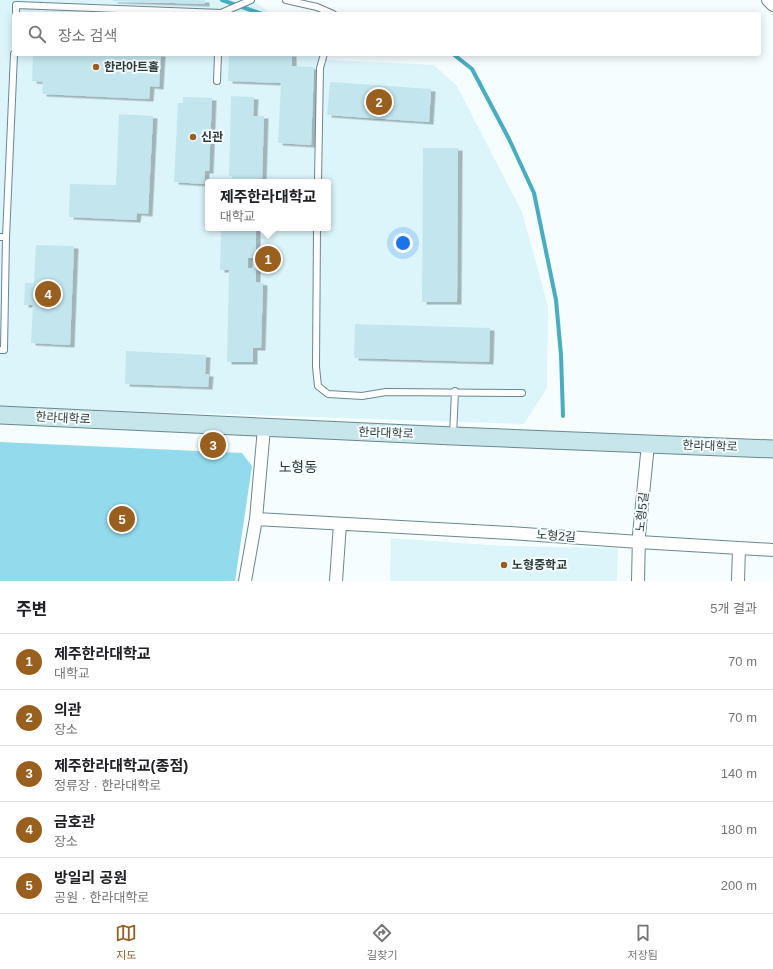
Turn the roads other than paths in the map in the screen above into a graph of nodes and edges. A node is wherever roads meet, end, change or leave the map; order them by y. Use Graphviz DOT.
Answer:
graph roads {
  1 [pos="286,0"];
  2 [pos="768,0"];
  3 [pos="249,1"];
  4 [pos="773,5"];
  5 [pos="16,12"];
  6 [pos="223,12"];
  7 [pos="328,12"];
  8 [pos="14,56"];
  9 [pos="218,56"];
  10 [pos="323,56"];
  11 [pos="217,81"];
  12 [pos="318,179"];
  13 [pos="318,231"];
  14 [pos="3,237"];
  15 [pos="0,350"];
  16 [pos="455,391"];
  17 [pos="522,393"];
  18 [pos="0,415"];
  19 [pos="264,428"];
  20 [pos="453,436"];
  21 [pos="648,444"];
  22 [pos="773,449"];
  23 [pos="256,519"];
  24 [pos="340,524"];
  25 [pos="639,542"];
  26 [pos="739,548"];
  27 [pos="773,550"];
  28 [pos="245,581"];
  29 [pos="336,581"];
  30 [pos="638,581"];
  31 [pos="738,581"];
  1 -- 7 [label="lane"];
  2 -- 4 [label="street"];
  3 -- 6 [label="lane"];
  5 -- 6 [label="lane"];
  8 -- 14 [label="lane"];
  9 -- 11 [label="lane"];
  10 -- 12 [label="lane"];
  13 -- 16 [label="lane"];
  14 -- 15 [label="lane"];
  16 -- 17 [label="lane"];
  16 -- 20 [label="lane"];
  18 -- 19 [label="main road, 한라대학로"];
  19 -- 20 [label="main road, 한라대학로"];
  19 -- 23 [label="street"];
  20 -- 21 [label="main road, 한라대학로"];
  21 -- 22 [label="main road, 한라대학로"];
  21 -- 25 [label="street, 노형5길"];
  23 -- 24 [label="street, 노형2길"];
  23 -- 28 [label="street"];
  24 -- 25 [label="street, 노형2길"];
  24 -- 29 [label="street"];
  25 -- 26 [label="street, 노형2길"];
  25 -- 30 [label="street, 노형5길"];
  26 -- 27 [label="street, 노형2길"];
  26 -- 31 [label="street"];
}
